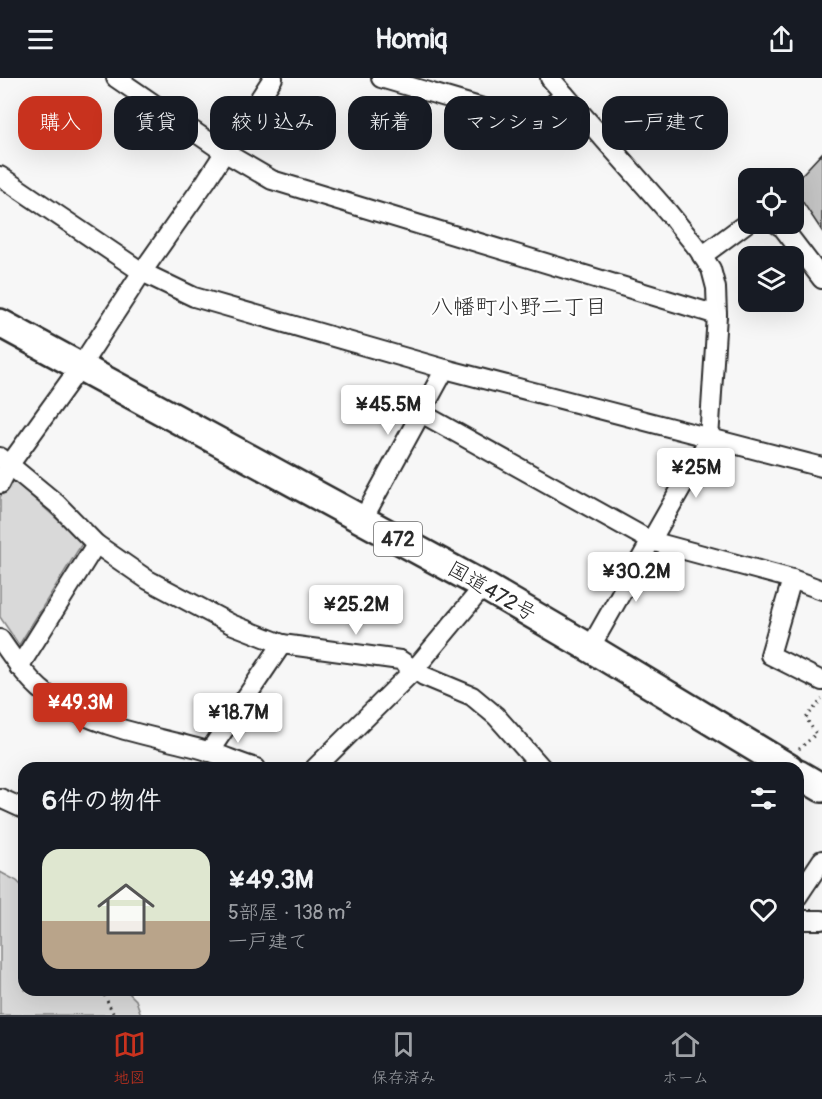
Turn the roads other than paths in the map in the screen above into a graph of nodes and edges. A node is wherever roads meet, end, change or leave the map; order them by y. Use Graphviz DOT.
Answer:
graph roads {
  1 [pos="116,78"];
  2 [pos="273,78"];
  3 [pos="381,78"];
  4 [pos="550,78"];
  5 [pos="565,95"];
  6 [pos="224,152"];
  7 [pos="0,176"];
  8 [pos="738,229"];
  9 [pos="788,234"];
  10 [pos="702,256"];
  11 [pos="142,272"];
  12 [pos="822,279"];
  13 [pos="717,315"];
  14 [pos="0,323"];
  15 [pos="80,367"];
  16 [pos="446,369"];
  17 [pos="421,413"];
  18 [pos="709,439"];
  19 [pos="5,461"];
  20 [pos="822,466"];
  21 [pos="0,484"];
  22 [pos="363,519"];
  23 [pos="651,541"];
  24 [pos="96,544"];
  25 [pos="792,579"];
  26 [pos="484,586"];
  27 [pos="822,590"];
  28 [pos="0,639"];
  29 [pos="282,644"];
  30 [pos="590,648"];
  31 [pos="19,667"];
  32 [pos="414,670"];
  33 [pos="822,681"];
  34 [pos="209,752"];
  35 [pos="238,762"];
  36 [pos="321,762"];
  37 [pos="537,762"];
  38 [pos="778,762"];
  39 [pos="804,777"];
  40 [pos="822,788"];
  41 [pos="0,798"];
  42 [pos="18,806"];
  43 [pos="822,860"];
  44 [pos="804,887"];
  45 [pos="804,920"];
  46 [pos="822,920"];
  1 -- 6 [label="street"];
  2 -- 6 [label="street"];
  3 -- 5 [label="street"];
  4 -- 5 [label="street"];
  5 -- 10 [label="street"];
  6 -- 11 [label="street"];
  6 -- 13 [label="street"];
  7 -- 11 [label="street"];
  8 -- 10 [label="street"];
  9 -- 12 [label="street"];
  10 -- 13 [label="street"];
  11 -- 15 [label="street"];
  11 -- 16 [label="street"];
  13 -- 18 [label="street"];
  14 -- 15 [label="highway, 国道472号 / 472"];
  15 -- 19 [label="street"];
  15 -- 22 [label="highway, 国道472号 / 472"];
  16 -- 17 [label="street"];
  16 -- 18 [label="street"];
  17 -- 22 [label="street"];
  17 -- 23 [label="street"];
  18 -- 20 [label="street"];
  18 -- 23 [label="street"];
  19 -- 21 [label="street"];
  19 -- 24 [label="street"];
  22 -- 26 [label="highway, 国道472号 / 472"];
  23 -- 25 [label="street"];
  23 -- 30 [label="street"];
  24 -- 29 [label="street"];
  24 -- 31 [label="street"];
  25 -- 27 [label="street"];
  25 -- 33 [label="street"];
  26 -- 30 [label="highway, 国道472号 / 472"];
  26 -- 32 [label="street"];
  28 -- 31 [label="street"];
  29 -- 32 [label="street"];
  29 -- 34 [label="street"];
  30 -- 38 [label="highway, 国道472号 / 472"];
  31 -- 34 [label="street"];
  32 -- 36 [label="street"];
  32 -- 37 [label="street"];
  34 -- 35 [label="street"];
  39 -- 40 [label="highway, 国道472号 / 472"];
  41 -- 42 [label="street"];
  43 -- 44 [label="street"];
  45 -- 46 [label="street"];
}
